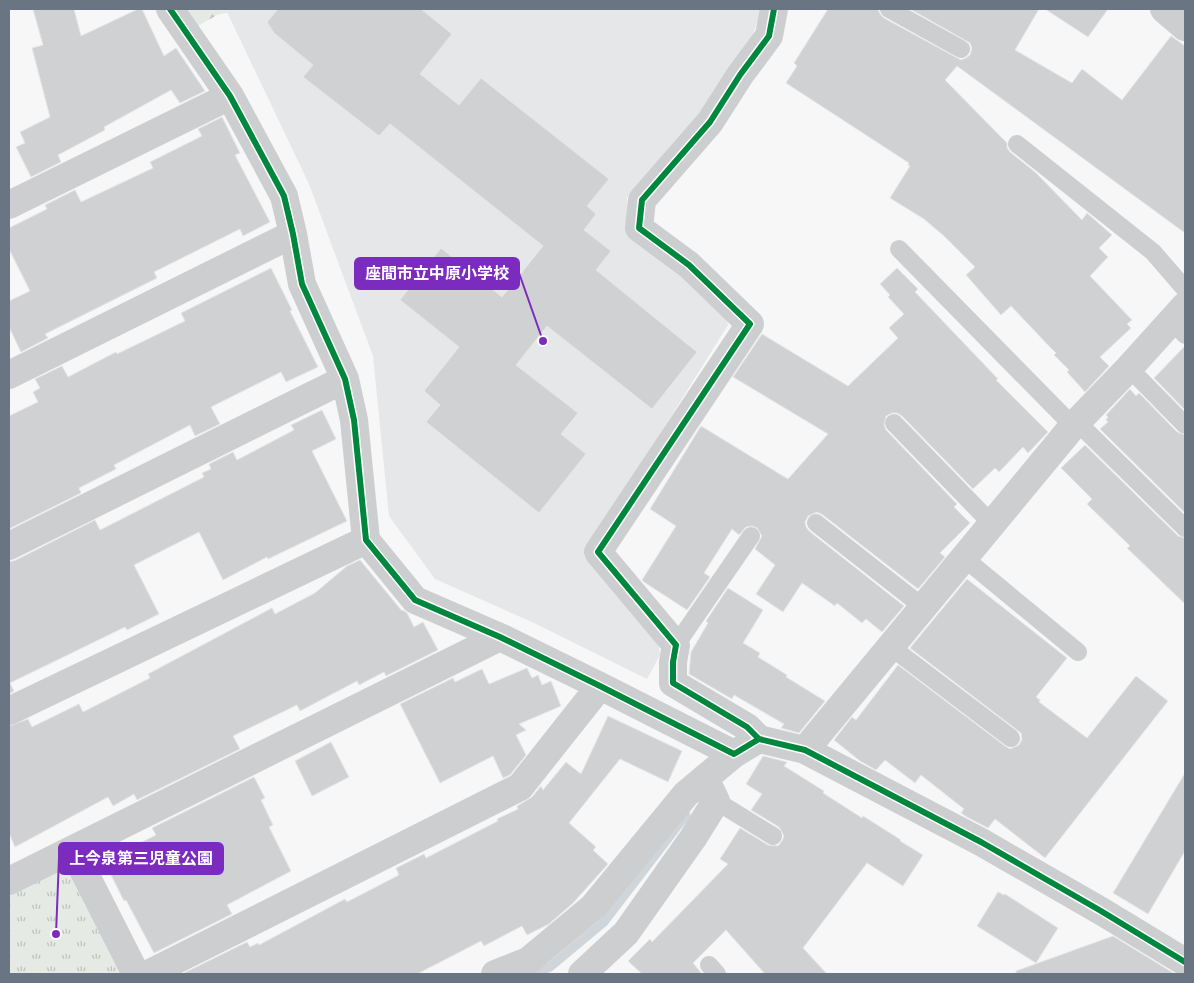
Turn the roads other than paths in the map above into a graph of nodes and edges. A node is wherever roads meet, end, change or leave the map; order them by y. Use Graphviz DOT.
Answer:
graph roads {
  1 [pos="170,9"];
  2 [pos="774,9"];
  3 [pos="889,9"];
  4 [pos="1164,9"];
  5 [pos="1185,27"];
  6 [pos="961,49"];
  7 [pos="230,96"];
  8 [pos="1017,144"];
  9 [pos="9,205"];
  10 [pos="293,234"];
  11 [pos="899,248"];
  12 [pos="1185,289"];
  13 [pos="1181,321"];
  14 [pos="1129,368"];
  15 [pos="9,375"];
  16 [pos="345,379"];
  17 [pos="894,423"];
  18 [pos="1075,424"];
  19 [pos="1185,425"];
  20 [pos="816,523"];
  21 [pos="992,524"];
  22 [pos="1185,528"];
  23 [pos="751,536"];
  24 [pos="366,540"];
  25 [pos="9,546"];
  26 [pos="964,558"];
  27 [pos="923,607"];
  28 [pos="500,637"];
  29 [pos="676,645"];
  30 [pos="891,647"];
  31 [pos="1078,652"];
  32 [pos="600,686"];
  33 [pos="9,711"];
  34 [pos="759,738"];
  35 [pos="1011,738"];
  36 [pos="805,750"];
  37 [pos="734,754"];
  38 [pos="710,790"];
  39 [pos="773,836"];
  40 [pos="73,850"];
  41 [pos="9,881"];
  42 [pos="1185,962"];
  43 [pos="136,974"];
  44 [pos="148,974"];
  45 [pos="495,974"];
  46 [pos="582,974"];
  1 -- 7 [label="street"];
  2 -- 29 [label="street"];
  3 -- 6 [label="lane"];
  4 -- 5 [label="street"];
  7 -- 9 [label="street"];
  7 -- 10 [label="street"];
  8 -- 12 [label="lane"];
  10 -- 15 [label="street"];
  10 -- 16 [label="street"];
  11 -- 18 [label="lane"];
  13 -- 14 [label="street"];
  14 -- 18 [label="street"];
  14 -- 19 [label="lane"];
  16 -- 24 [label="street"];
  16 -- 25 [label="street"];
  17 -- 21 [label="lane"];
  18 -- 21 [label="street"];
  18 -- 22 [label="lane"];
  20 -- 27 [label="lane"];
  21 -- 26 [label="street"];
  23 -- 29 [label="lane"];
  24 -- 28 [label="street"];
  24 -- 33 [label="street"];
  26 -- 27 [label="street"];
  26 -- 31 [label="lane"];
  27 -- 30 [label="street"];
  28 -- 32 [label="street"];
  28 -- 40 [label="street"];
  29 -- 34 [label="street"];
  30 -- 35 [label="lane"];
  30 -- 36 [label="street"];
  32 -- 37 [label="street"];
  32 -- 44 [label="street"];
  34 -- 36 [label="street"];
  34 -- 37 [label="street"];
  36 -- 42 [label="street"];
  37 -- 38 [label="street"];
  38 -- 39 [label="lane"];
  38 -- 45 [label="street"];
  38 -- 46 [label="street"];
  40 -- 41 [label="street"];
  40 -- 43 [label="street"];
}
